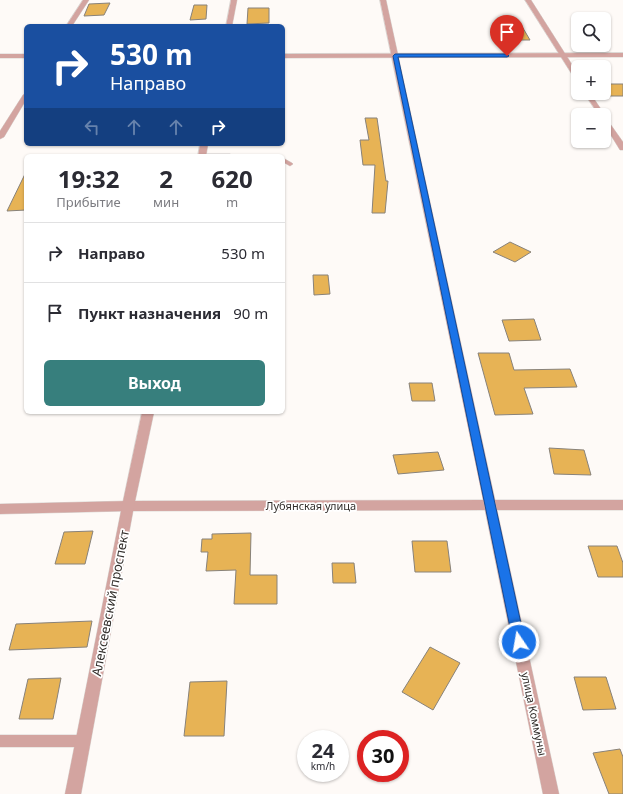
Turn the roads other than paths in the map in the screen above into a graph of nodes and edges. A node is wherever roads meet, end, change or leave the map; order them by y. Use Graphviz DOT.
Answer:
graph roads {
  1 [pos="86,0"];
  2 [pos="234,0"];
  3 [pos="383,0"];
  4 [pos="528,0"];
  5 [pos="70,24"];
  6 [pos="229,24"];
  7 [pos="563,55"];
  8 [pos="623,55"];
  9 [pos="0,56"];
  10 [pos="24,56"];
  11 [pos="285,56"];
  12 [pos="395,56"];
  13 [pos="571,68"];
  14 [pos="24,98"];
  15 [pos="611,130"];
  16 [pos="0,137"];
  17 [pos="623,148"];
  18 [pos="285,161"];
  19 [pos="290,164"];
  20 [pos="148,414"];
  21 [pos="490,505"];
  22 [pos="623,505"];
  23 [pos="128,506"];
  24 [pos="0,509"];
  25 [pos="0,741"];
  26 [pos="84,741"];
  27 [pos="73,794"];
  28 [pos="551,794"];
  1 -- 5 [label="street"];
  2 -- 6 [label="street"];
  3 -- 12 [label="street, улица Коммуны"];
  4 -- 7 [label="street"];
  7 -- 8 [label="street"];
  7 -- 12 [label="street"];
  7 -- 13 [label="street"];
  9 -- 10 [label="street"];
  11 -- 12 [label="street"];
  12 -- 21 [label="street, улица Коммуны"];
  14 -- 16 [label="street"];
  15 -- 17 [label="street"];
  18 -- 19 [label="lane"];
  20 -- 23 [label="street, Алексеевский проспект"];
  21 -- 22 [label="street, Лубянская улица"];
  21 -- 23 [label="street, Лубянская улица"];
  21 -- 28 [label="street, улица Коммуны"];
  23 -- 24 [label="street, Лубянская улица"];
  23 -- 26 [label="street, Алексеевский проспект"];
  25 -- 26 [label="lane"];
  26 -- 27 [label="street, Алексеевский проспект"];
}
